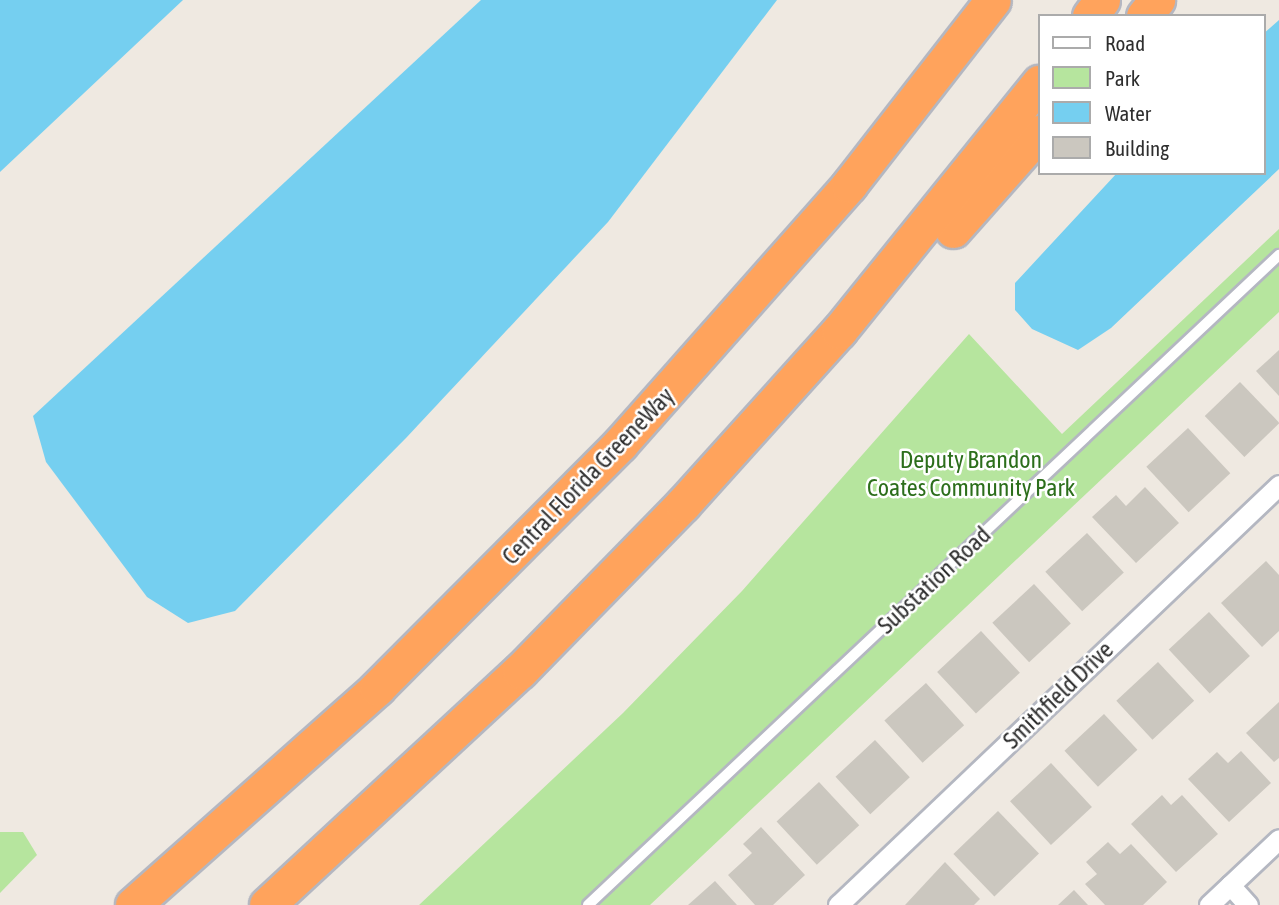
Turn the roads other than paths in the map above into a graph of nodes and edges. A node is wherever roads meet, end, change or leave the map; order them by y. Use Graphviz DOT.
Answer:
graph roads {
  1 [pos="993,0"];
  2 [pos="1157,0"];
  3 [pos="1146,14"];
  4 [pos="1038,84"];
  5 [pos="1038,134"];
  6 [pos="1279,255"];
  7 [pos="1279,485"];
  8 [pos="682,504"];
  9 [pos="1279,839"];
  10 [pos="1230,886"];
  11 [pos="133,905"];
  12 [pos="267,905"];
  13 [pos="589,905"];
  14 [pos="838,905"];
  15 [pos="1209,905"];
  16 [pos="1248,905"];
  1 -- 11 [label="highway, Central Florida GreeneWay"];
  2 -- 3 [label="highway"];
  4 -- 8 [label="highway"];
  5 -- 8 [label="highway"];
  6 -- 13 [label="lane, Substation Road"];
  7 -- 14 [label="street, Smithfield Drive"];
  8 -- 12 [label="highway"];
  9 -- 10 [label="street"];
  10 -- 15 [label="street"];
  10 -- 16 [label="street"];
}
